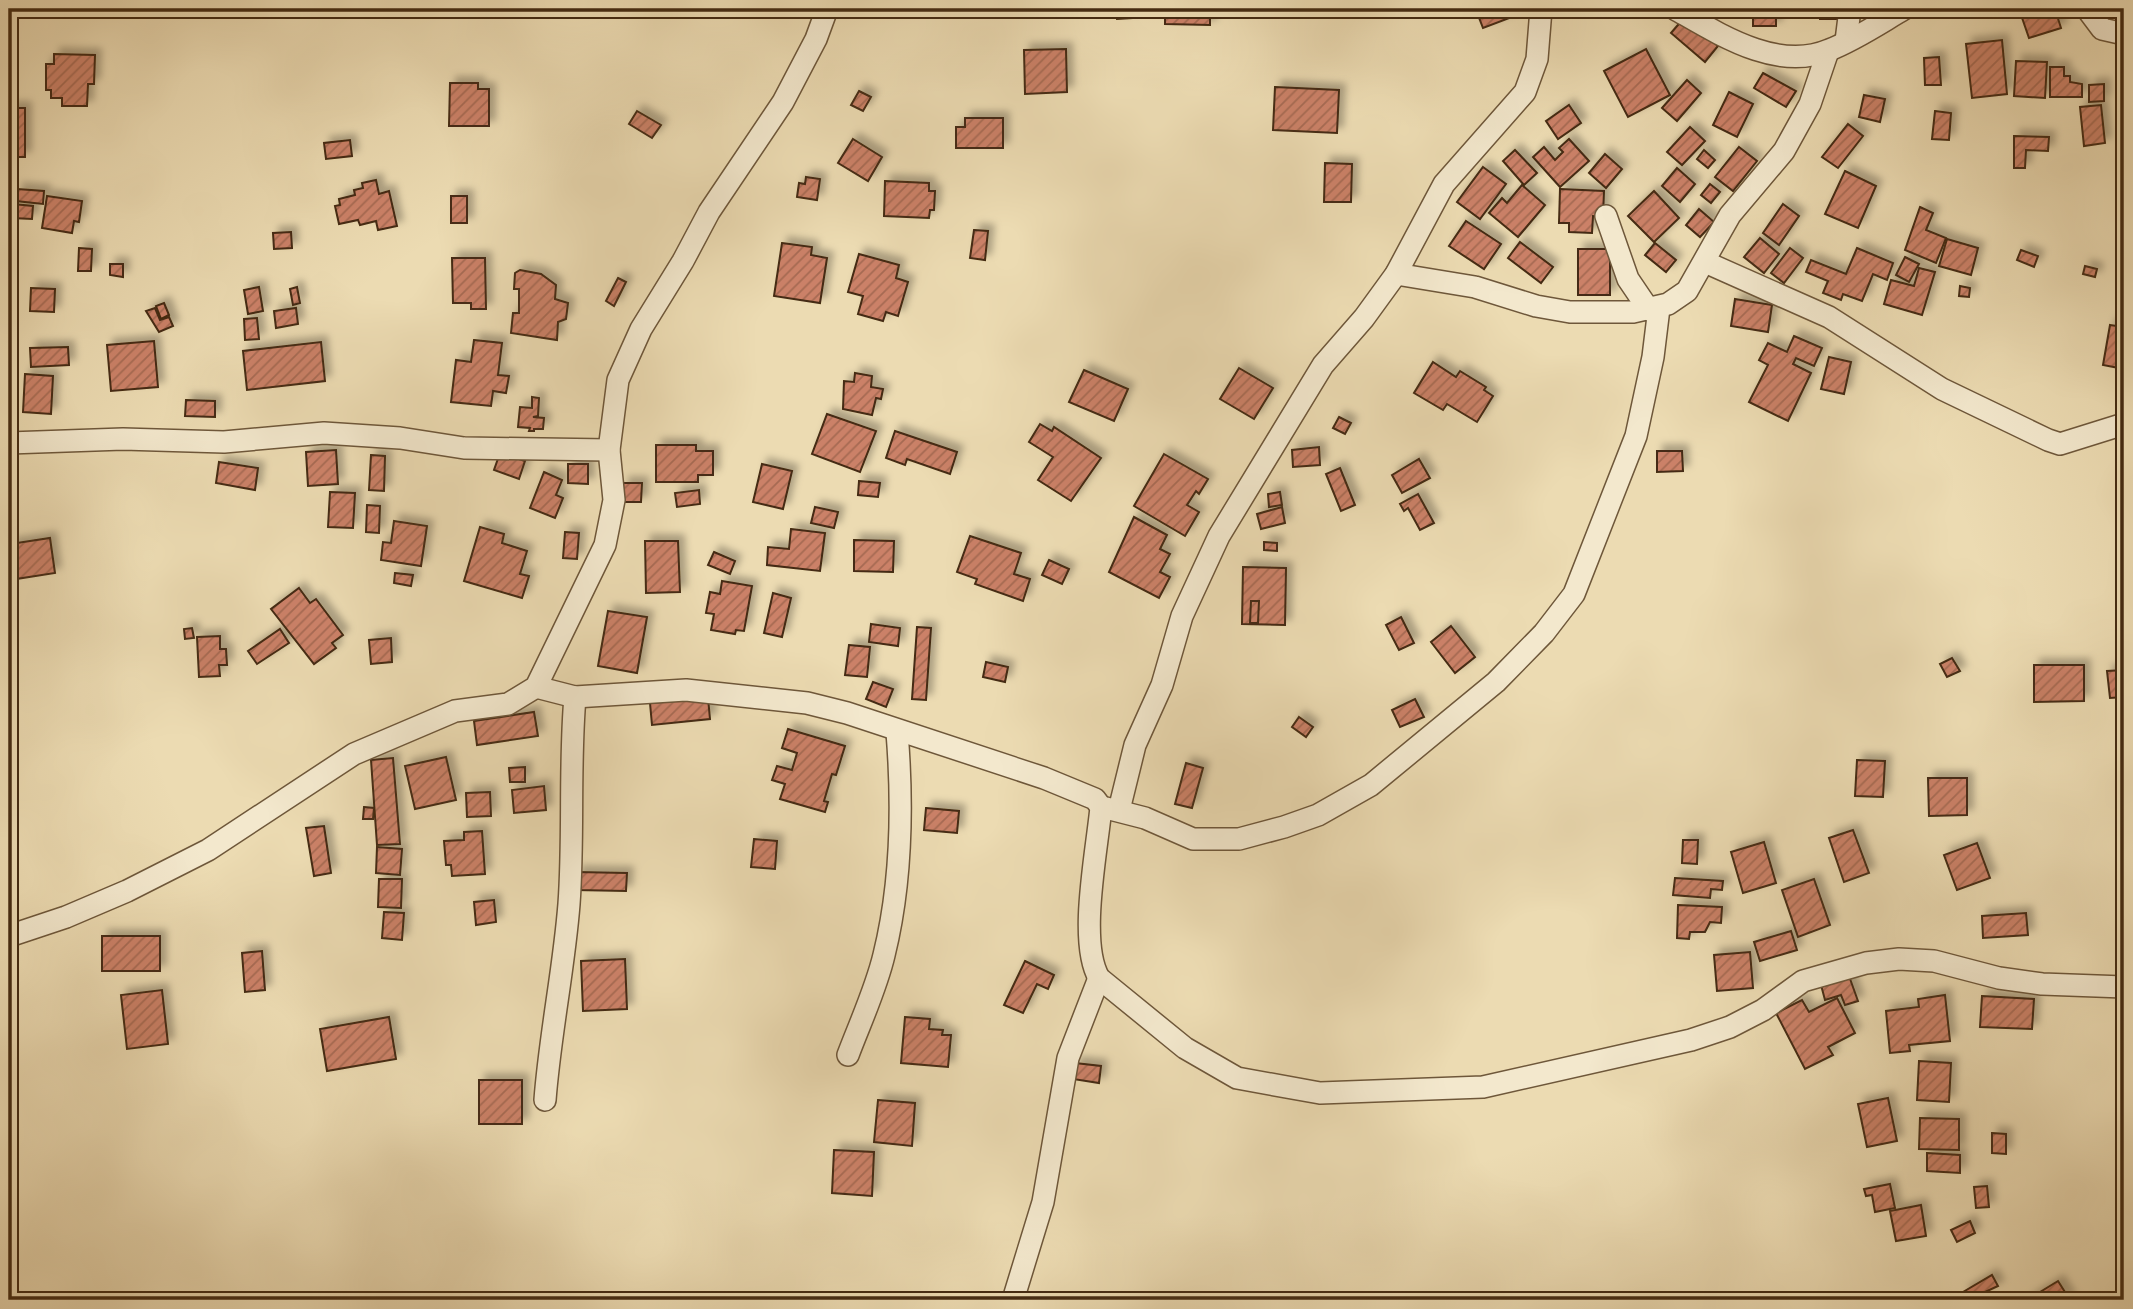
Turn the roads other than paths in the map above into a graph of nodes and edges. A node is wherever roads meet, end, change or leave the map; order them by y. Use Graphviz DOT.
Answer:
graph roads {
  1 [pos="827,9"];
  2 [pos="1541,9"];
  3 [pos="1675,9"];
  4 [pos="1850,9"];
  5 [pos="1904,9"];
  6 [pos="2087,9"];
  7 [pos="2124,34"];
  8 [pos="1837,46"];
  9 [pos="1606,216"];
  10 [pos="1705,262"];
  11 [pos="1396,274"];
  12 [pos="1654,309"];
  13 [pos="2124,424"];
  14 [pos="9,443"];
  15 [pos="609,450"];
  16 [pos="536,687"];
  17 [pos="575,697"];
  18 [pos="897,732"];
  19 [pos="1110,808"];
  20 [pos="9,936"];
  21 [pos="1099,978"];
  22 [pos="2124,987"];
  23 [pos="848,1055"];
  24 [pos="545,1100"];
  25 [pos="1013,1300"];
  1 -- 15 [label="street"];
  2 -- 11 [label="street"];
  3 -- 8 [label="street"];
  4 -- 8 [label="street"];
  5 -- 8 [label="street"];
  6 -- 7 [label="street"];
  8 -- 10 [label="street"];
  9 -- 12 [label="street"];
  10 -- 12 [label="street"];
  10 -- 13 [label="street"];
  11 -- 12 [label="street"];
  11 -- 19 [label="street"];
  12 -- 19 [label="street"];
  14 -- 15 [label="street"];
  15 -- 16 [label="street"];
  16 -- 17 [label="street"];
  16 -- 20 [label="street"];
  17 -- 18 [label="street"];
  17 -- 24 [label="street"];
  18 -- 19 [label="street"];
  18 -- 23 [label="street"];
  19 -- 21 [label="street"];
  21 -- 22 [label="street"];
  21 -- 25 [label="street"];
}
